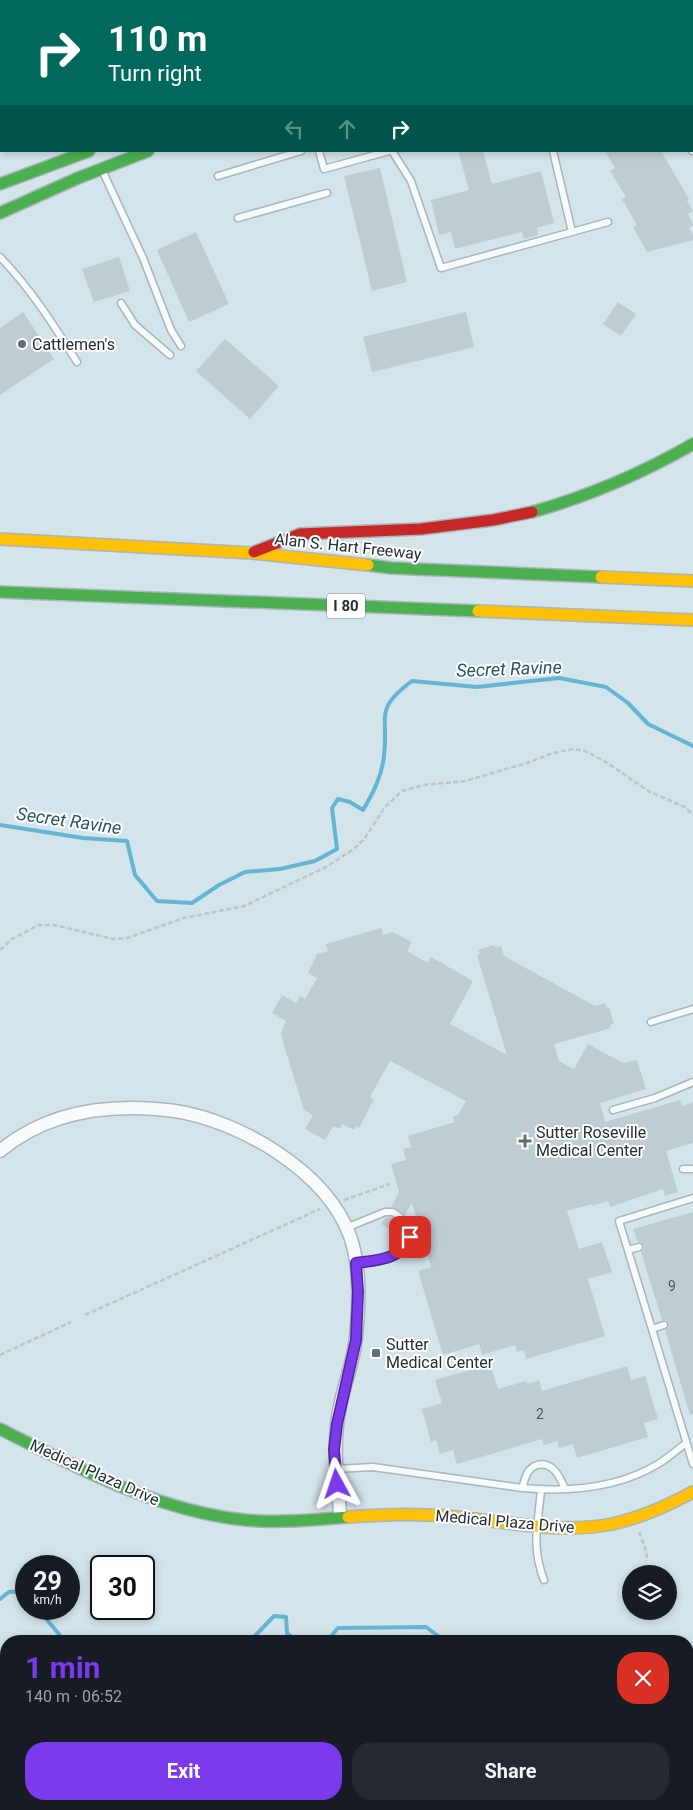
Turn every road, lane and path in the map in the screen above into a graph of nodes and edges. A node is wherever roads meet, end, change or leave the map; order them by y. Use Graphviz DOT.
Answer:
graph roads {
  1 [pos="86,152"];
  2 [pos="145,152"];
  3 [pos="298,152"];
  4 [pos="319,152"];
  5 [pos="387,152"];
  6 [pos="392,152"];
  7 [pos="554,152"];
  8 [pos="102,169"];
  9 [pos="218,176"];
  10 [pos="0,184"];
  11 [pos="327,193"];
  12 [pos="0,213"];
  13 [pos="238,218"];
  14 [pos="608,222"];
  15 [pos="572,232"];
  16 [pos="0,257"];
  17 [pos="121,303"];
  18 [pos="181,346"];
  19 [pos="170,356"];
  20 [pos="77,362"];
  21 [pos="693,444"];
  22 [pos="0,539"];
  23 [pos="252,552"];
  24 [pos="693,581"];
  25 [pos="0,592"];
  26 [pos="693,620"];
  27 [pos="693,815"];
  28 [pos="0,950"];
  29 [pos="693,1009"];
  30 [pos="651,1022"];
  31 [pos="693,1082"];
  32 [pos="613,1110"];
  33 [pos="0,1151"];
  34 [pos="684,1169"];
  35 [pos="693,1169"];
  36 [pos="390,1184"];
  37 [pos="693,1198"];
  38 [pos="332,1204"];
  39 [pos="346,1228"];
  40 [pos="639,1247"];
  41 [pos="628,1250"];
  42 [pos="356,1263"];
  43 [pos="85,1315"];
  44 [pos="72,1322"];
  45 [pos="664,1325"];
  46 [pos="652,1329"];
  47 [pos="0,1355"];
  48 [pos="0,1429"];
  49 [pos="686,1443"];
  50 [pos="693,1464"];
  51 [pos="336,1469"];
  52 [pos="522,1488"];
  53 [pos="565,1489"];
  54 [pos="541,1490"];
  55 [pos="693,1492"];
  56 [pos="340,1516"];
  57 [pos="634,1519"];
  58 [pos="537,1526"];
  59 [pos="646,1561"];
  60 [pos="544,1580"];
  1 -- 10 [label="main road"];
  2 -- 8 [label="main road"];
  3 -- 9 [label="lane"];
  4 -- 5 [label="lane"];
  6 -- 15 [label="lane"];
  7 -- 15 [label="lane"];
  8 -- 12 [label="main road"];
  8 -- 18 [label="lane"];
  11 -- 13 [label="lane"];
  14 -- 15 [label="lane"];
  16 -- 20 [label="lane"];
  17 -- 19 [label="lane"];
  21 -- 23 [label="main road"];
  22 -- 23 [label="main road, Alan S. Hart Freeway"];
  23 -- 24 [label="main road, Alan S. Hart Freeway"];
  25 -- 26 [label="main road, I 80"];
  27 -- 28 [label="path"];
  29 -- 30 [label="lane"];
  31 -- 32 [label="lane"];
  33 -- 38 [label="street"];
  34 -- 35 [label="lane"];
  36 -- 38 [label="path"];
  37 -- 41 [label="lane"];
  38 -- 39 [label="street"];
  38 -- 43 [label="path"];
  39 -- 42 [label="street"];
  39 -- 42 [label="lane"];
  40 -- 41 [label="lane"];
  41 -- 46 [label="lane"];
  42 -- 51 [label="street"];
  44 -- 47 [label="path"];
  45 -- 46 [label="lane"];
  46 -- 49 [label="lane"];
  48 -- 56 [label="main road, Medical Plaza Drive"];
  49 -- 50 [label="lane"];
  49 -- 53 [label="lane"];
  51 -- 52 [label="lane"];
  51 -- 56 [label="street"];
  52 -- 53 [label="lane"];
  52 -- 54 [label="lane"];
  53 -- 54 [label="lane"];
  54 -- 58 [label="lane"];
  55 -- 57 [label="main road, Medical Plaza Drive"];
  56 -- 58 [label="main road, Medical Plaza Drive"];
  57 -- 58 [label="main road, Medical Plaza Drive"];
  57 -- 59 [label="path"];
  58 -- 60 [label="lane"];
}
